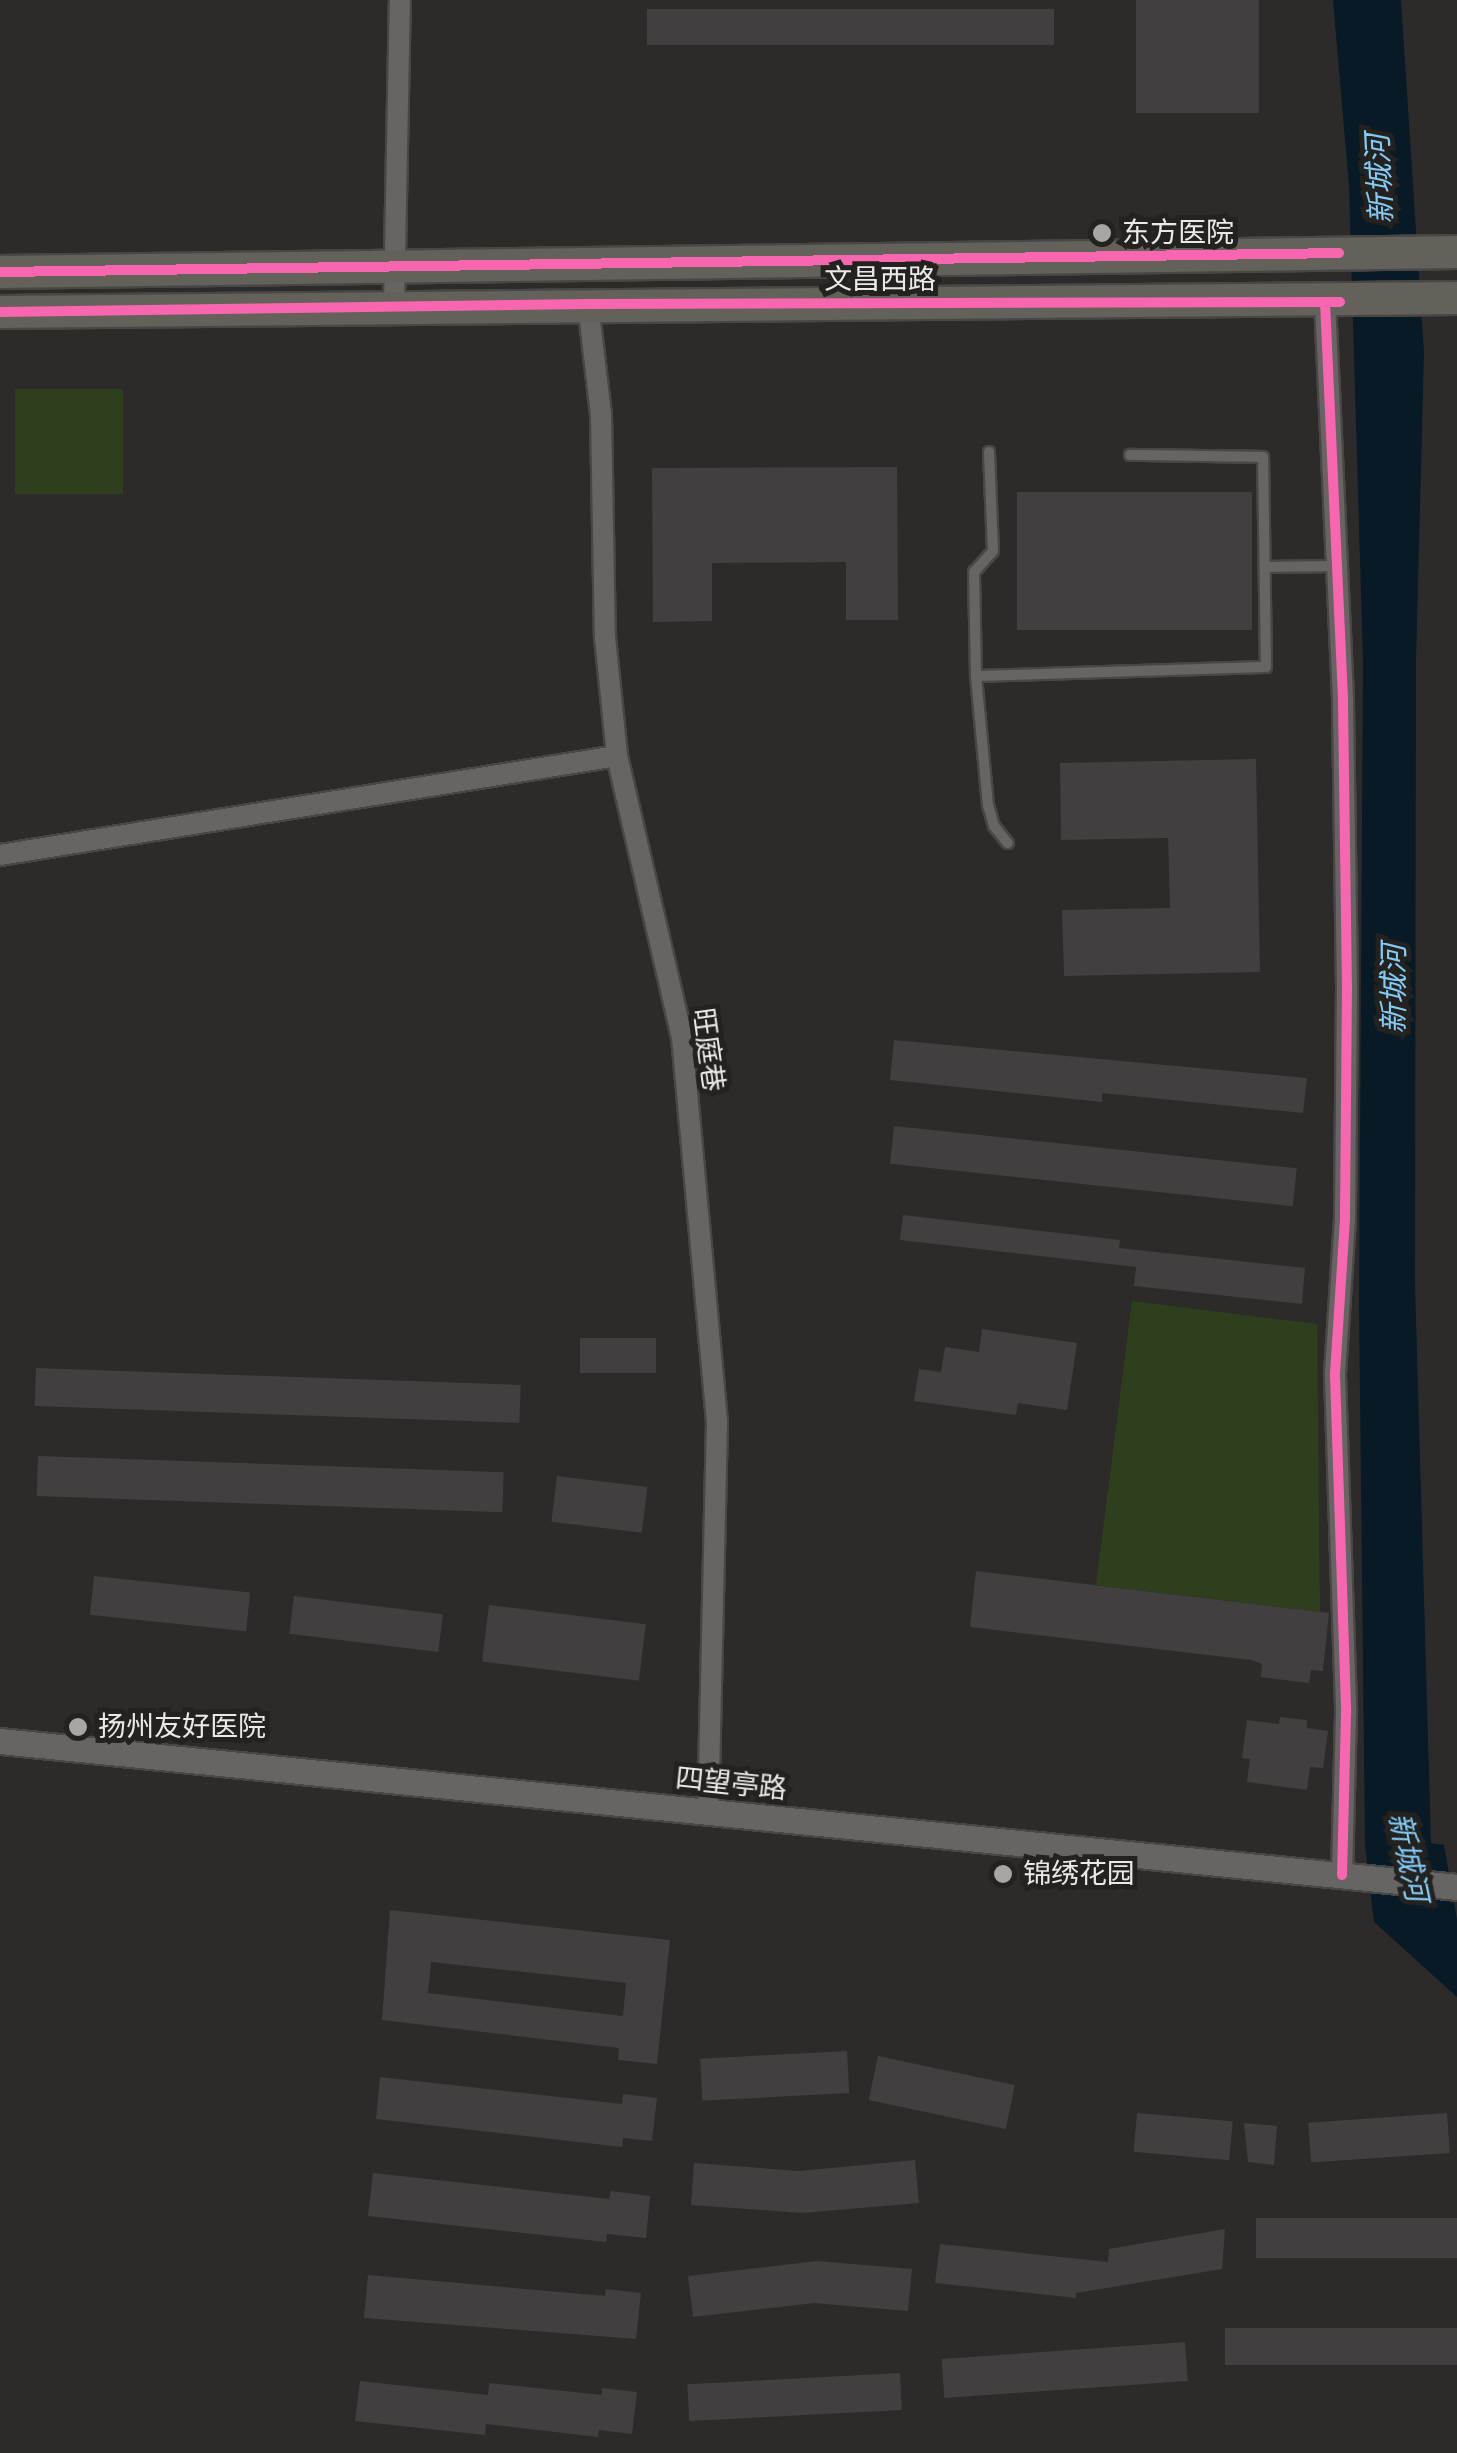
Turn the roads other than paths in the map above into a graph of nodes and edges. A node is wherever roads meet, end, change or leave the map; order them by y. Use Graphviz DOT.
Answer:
graph roads {
  1 [pos="400,0"];
  2 [pos="1447,252"];
  3 [pos="395,267"];
  4 [pos="0,272"];
  5 [pos="1452,298"];
  6 [pos="1332,302"];
  7 [pos="588,304"];
  8 [pos="394,306"];
  9 [pos="0,312"];
  10 [pos="988,452"];
  11 [pos="1130,455"];
  12 [pos="1338,566"];
  13 [pos="1265,567"];
  14 [pos="976,676"];
  15 [pos="617,756"];
  16 [pos="1008,844"];
  17 [pos="0,855"];
  18 [pos="0,1742"];
  19 [pos="708,1812"];
  20 [pos="1354,1876"];
  21 [pos="1457,1887"];
  1 -- 3 [label="street"];
  2 -- 3 [label="main road, 文昌西路"];
  3 -- 4 [label="main road, 文昌西路"];
  3 -- 8 [label="street"];
  5 -- 6 [label="main road, 文昌西路"];
  6 -- 7 [label="main road, 文昌西路"];
  6 -- 12 [label="street"];
  7 -- 8 [label="main road, 文昌西路"];
  7 -- 15 [label="street, 旺庭巷"];
  8 -- 9 [label="main road, 文昌西路"];
  10 -- 14 [label="lane"];
  11 -- 13 [label="lane"];
  12 -- 13 [label="lane"];
  12 -- 20 [label="street"];
  13 -- 14 [label="lane"];
  14 -- 16 [label="lane"];
  15 -- 17 [label="street"];
  15 -- 19 [label="street, 旺庭巷"];
  18 -- 19 [label="street, 四望亭路"];
  19 -- 20 [label="street, 四望亭路"];
  20 -- 21 [label="street, 四望亭路"];
}
